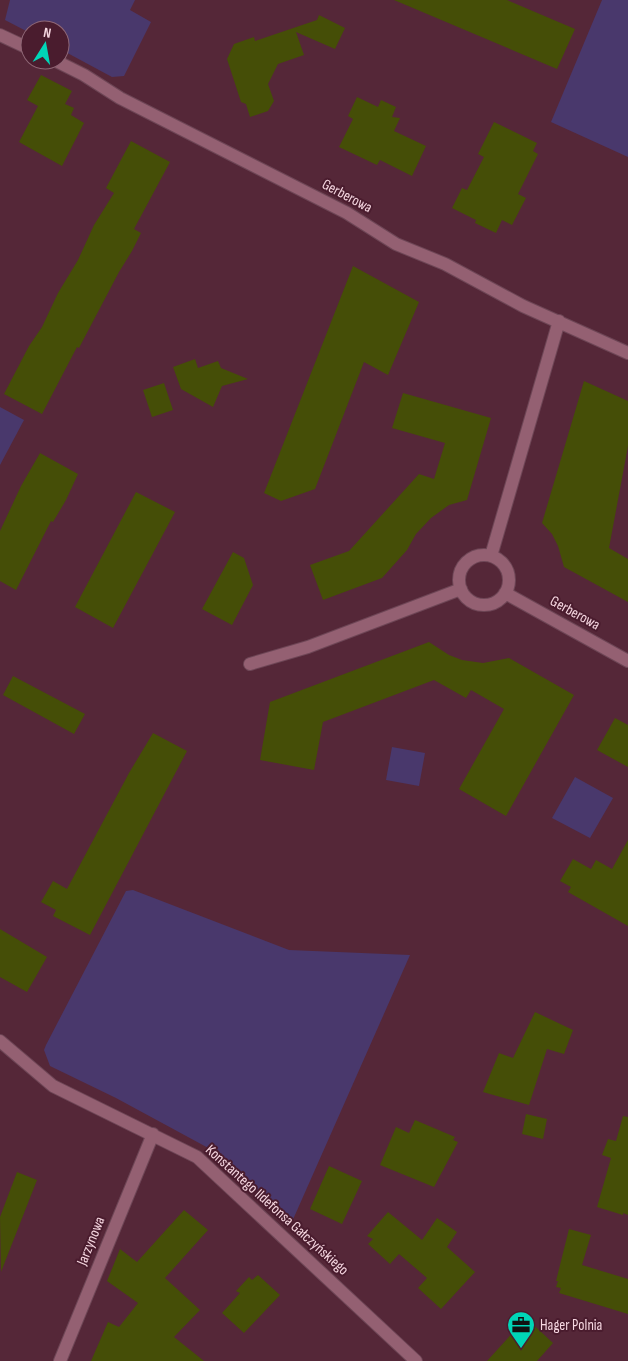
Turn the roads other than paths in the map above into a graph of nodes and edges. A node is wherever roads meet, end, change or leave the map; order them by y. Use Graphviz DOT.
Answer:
graph roads {
  1 [pos="0,35"];
  2 [pos="20,44"];
  3 [pos="70,68"];
  4 [pos="558,322"];
  5 [pos="628,353"];
  6 [pos="491,556"];
  7 [pos="461,589"];
  8 [pos="505,593"];
  9 [pos="628,661"];
  10 [pos="250,664"];
  11 [pos="0,1041"];
  12 [pos="152,1134"];
  13 [pos="60,1361"];
  14 [pos="416,1361"];
  1 -- 2 [label="street"];
  3 -- 4 [label="street, Gerberowa"];
  4 -- 5 [label="street, Gerberowa"];
  4 -- 6 [label="street"];
  6 -- 7 [label="street"];
  6 -- 8 [label="street"];
  7 -- 8 [label="street"];
  7 -- 10 [label="street"];
  8 -- 9 [label="street, Gerberowa"];
  11 -- 12 [label="street, Konstantego Ildefonsa Gałczyńskiego"];
  12 -- 13 [label="street, Jarzynowa"];
  12 -- 14 [label="street, Konstantego Ildefonsa Gałczyńskiego"];
}
